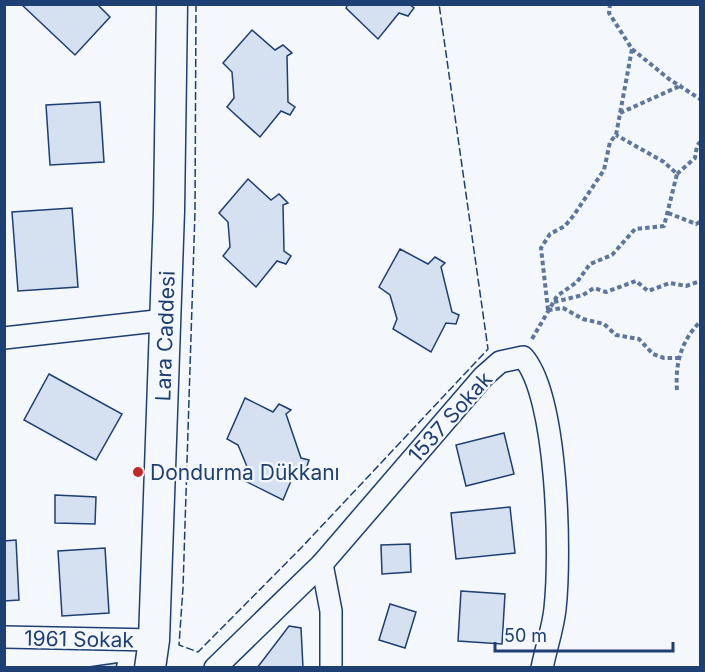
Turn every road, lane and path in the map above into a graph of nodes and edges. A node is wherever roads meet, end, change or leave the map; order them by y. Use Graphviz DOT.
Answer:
graph roads {
  1 [pos="172,4"];
  2 [pos="610,4"];
  3 [pos="632,49"];
  4 [pos="682,85"];
  5 [pos="700,99"];
  6 [pos="620,113"];
  7 [pos="616,135"];
  8 [pos="700,142"];
  9 [pos="677,174"];
  10 [pos="668,213"];
  11 [pos="700,222"];
  12 [pos="700,281"];
  13 [pos="553,302"];
  14 [pos="548,310"];
  15 [pos="165,320"];
  16 [pos="700,322"];
  17 [pos="4,338"];
  18 [pos="523,357"];
  19 [pos="678,358"];
  20 [pos="677,390"];
  21 [pos="322,564"];
  22 [pos="4,637"];
  23 [pos="152,654"];
  24 [pos="215,668"];
  25 [pos="331,668"];
  26 [pos="542,668"];
  1 -- 15 [label="street, Lara Caddesi"];
  2 -- 3 [label="path"];
  3 -- 4 [label="path"];
  3 -- 6 [label="path"];
  4 -- 5 [label="path"];
  4 -- 6 [label="path"];
  6 -- 7 [label="path"];
  7 -- 9 [label="path"];
  7 -- 14 [label="path"];
  8 -- 9 [label="path"];
  9 -- 10 [label="path"];
  10 -- 11 [label="path"];
  10 -- 13 [label="path"];
  12 -- 13 [label="path"];
  13 -- 14 [label="path"];
  14 -- 18 [label="path"];
  14 -- 19 [label="path"];
  15 -- 17 [label="street"];
  15 -- 23 [label="street, Lara Caddesi"];
  16 -- 19 [label="path"];
  18 -- 21 [label="street, 1537 Sokak"];
  18 -- 26 [label="street"];
  19 -- 20 [label="path"];
  21 -- 24 [label="street, 1537 Sokak"];
  21 -- 25 [label="street"];
  22 -- 23 [label="street, 1961 Sokak"];
}
